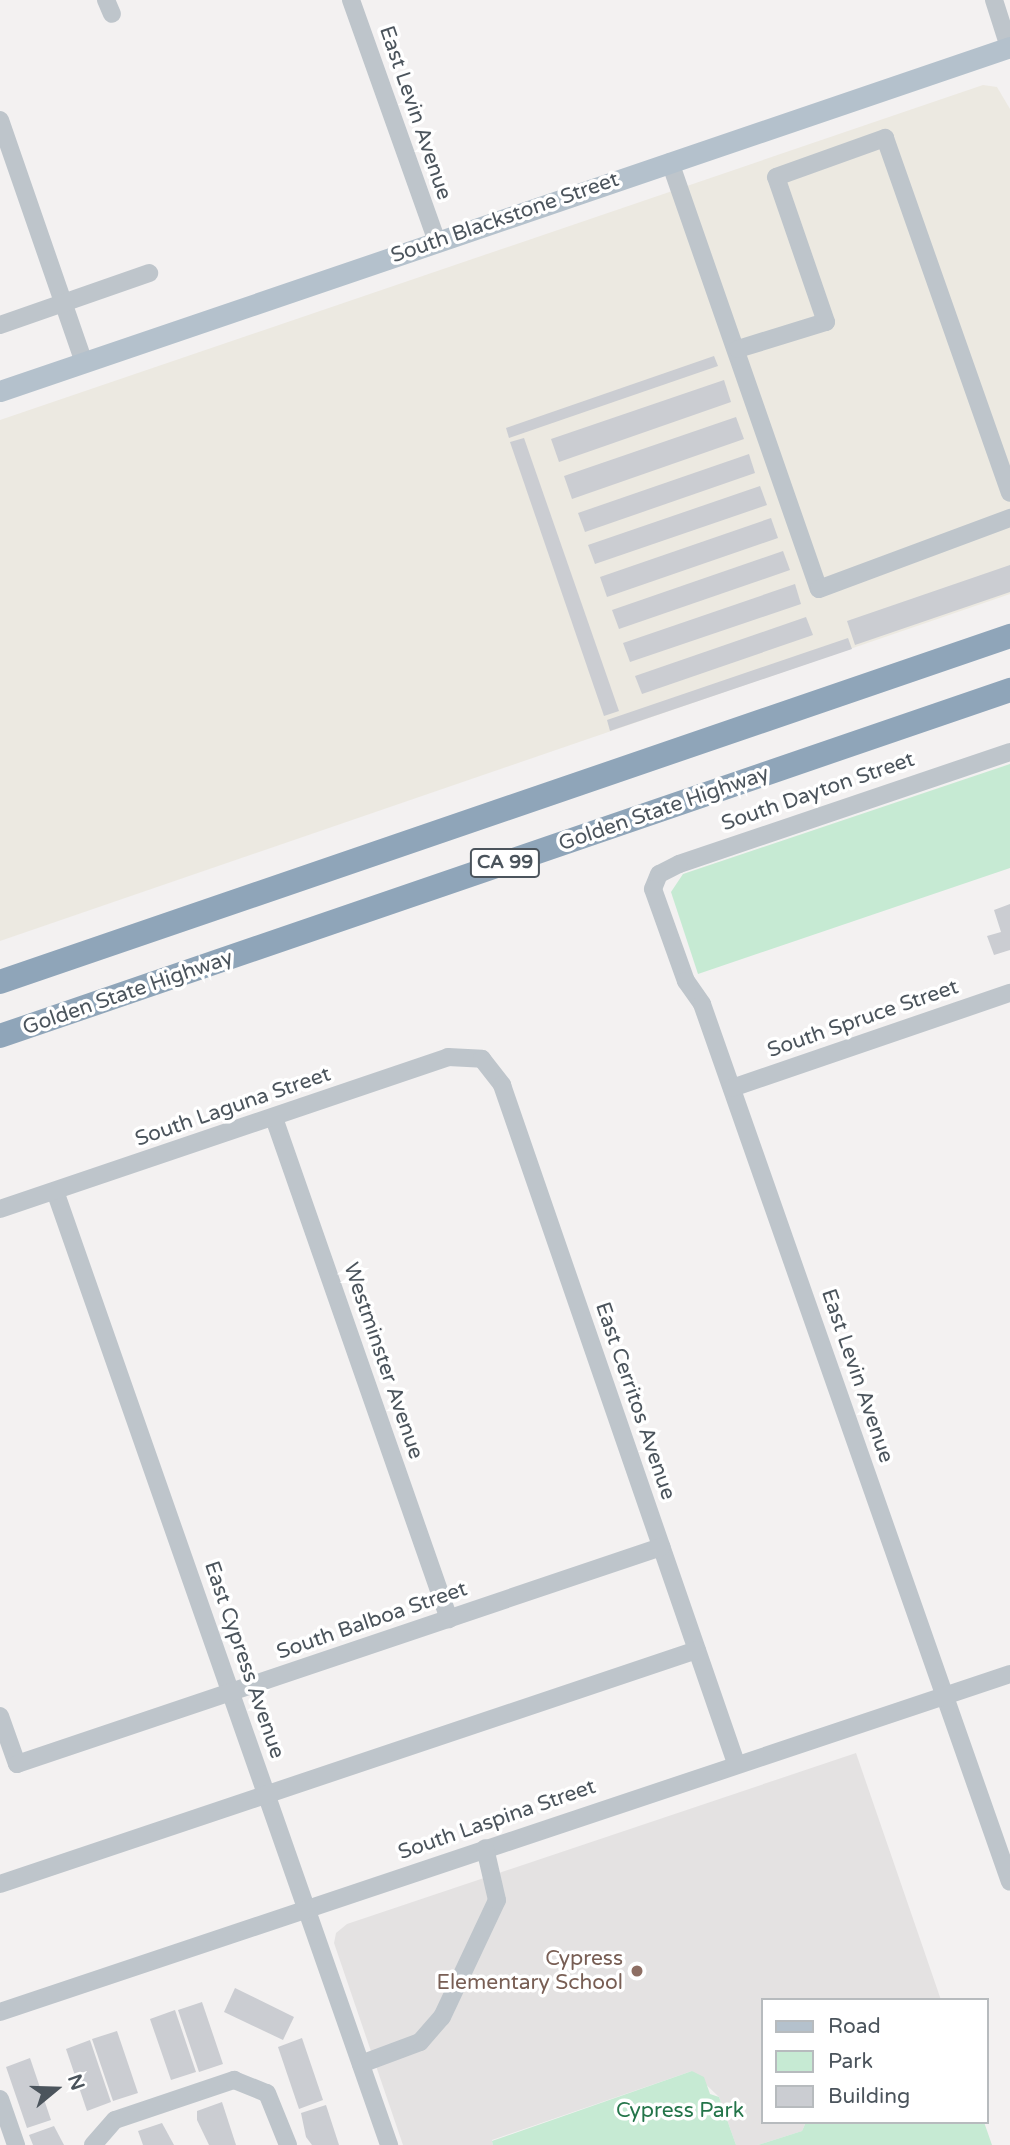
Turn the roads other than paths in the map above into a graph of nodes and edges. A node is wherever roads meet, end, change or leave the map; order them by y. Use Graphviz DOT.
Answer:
graph roads {
  1 [pos="351,0"];
  2 [pos="994,0"];
  3 [pos="1010,48"];
  4 [pos="0,120"];
  5 [pos="670,162"];
  6 [pos="437,241"];
  7 [pos="149,273"];
  8 [pos="63,303"];
  9 [pos="0,325"];
  10 [pos="738,349"];
  11 [pos="84,362"];
  12 [pos="0,391"];
  13 [pos="1010,493"];
  14 [pos="1010,518"];
  15 [pos="1010,636"];
  16 [pos="1010,690"];
  17 [pos="1010,752"];
  18 [pos="653,889"];
  19 [pos="0,982"];
  20 [pos="1010,993"];
  21 [pos="0,1036"];
  22 [pos="482,1059"];
  23 [pos="732,1088"];
  24 [pos="274,1118"];
  25 [pos="55,1191"];
  26 [pos="0,1209"];
  27 [pos="661,1547"];
  28 [pos="449,1619"];
  29 [pos="697,1650"];
  30 [pos="1010,1674"];
  31 [pos="231,1692"];
  32 [pos="944,1693"];
  33 [pos="0,1716"];
  34 [pos="736,1763"];
  35 [pos="267,1794"];
  36 [pos="485,1848"];
  37 [pos="1010,1882"];
  38 [pos="0,1884"];
  39 [pos="308,1909"];
  40 [pos="0,2012"];
  41 [pos="361,2064"];
  42 [pos="0,2099"];
  43 [pos="16,2145"];
  44 [pos="93,2145"];
  45 [pos="288,2145"];
  46 [pos="389,2145"];
  1 -- 6 [label="street, East Levin Avenue"];
  2 -- 3 [label="street"];
  3 -- 5 [label="main road, South Blackstone Street"];
  4 -- 8 [label="street"];
  5 -- 6 [label="main road, South Blackstone Street"];
  5 -- 10 [label="street"];
  6 -- 11 [label="main road, South Blackstone Street"];
  7 -- 8 [label="street"];
  8 -- 9 [label="street"];
  8 -- 11 [label="street"];
  10 -- 13 [label="street"];
  10 -- 14 [label="street"];
  11 -- 12 [label="main road, South Blackstone Street"];
  15 -- 19 [label="highway, CA 99"];
  16 -- 21 [label="highway, Golden State Highway / CA 99"];
  17 -- 18 [label="street, South Dayton Street"];
  18 -- 23 [label="street, East Levin Avenue"];
  20 -- 23 [label="street, South Spruce Street"];
  22 -- 24 [label="street, South Laguna Street"];
  22 -- 27 [label="street, East Cerritos Avenue"];
  23 -- 32 [label="street, East Levin Avenue"];
  24 -- 25 [label="street, South Laguna Street"];
  24 -- 28 [label="street, Westminster Avenue"];
  25 -- 26 [label="street, South Laguna Street"];
  25 -- 31 [label="street, East Cypress Avenue"];
  27 -- 28 [label="street, South Balboa Street"];
  27 -- 29 [label="street, East Cerritos Avenue"];
  28 -- 31 [label="street, South Balboa Street"];
  29 -- 34 [label="street, East Cerritos Avenue"];
  29 -- 35 [label="street"];
  30 -- 32 [label="street, South Laspina Street"];
  31 -- 33 [label="street, South Balboa Street"];
  31 -- 35 [label="street, East Cypress Avenue"];
  32 -- 34 [label="street, South Laspina Street"];
  32 -- 37 [label="street, East Levin Avenue"];
  34 -- 36 [label="street, South Laspina Street"];
  35 -- 38 [label="street"];
  35 -- 39 [label="street, East Cypress Avenue"];
  36 -- 39 [label="street, South Laspina Street"];
  36 -- 41 [label="street"];
  39 -- 40 [label="street, South Laspina Street"];
  39 -- 41 [label="street, East Cypress Avenue"];
  41 -- 46 [label="street, East Cypress Avenue"];
  42 -- 43 [label="street"];
  44 -- 45 [label="street"];
}
